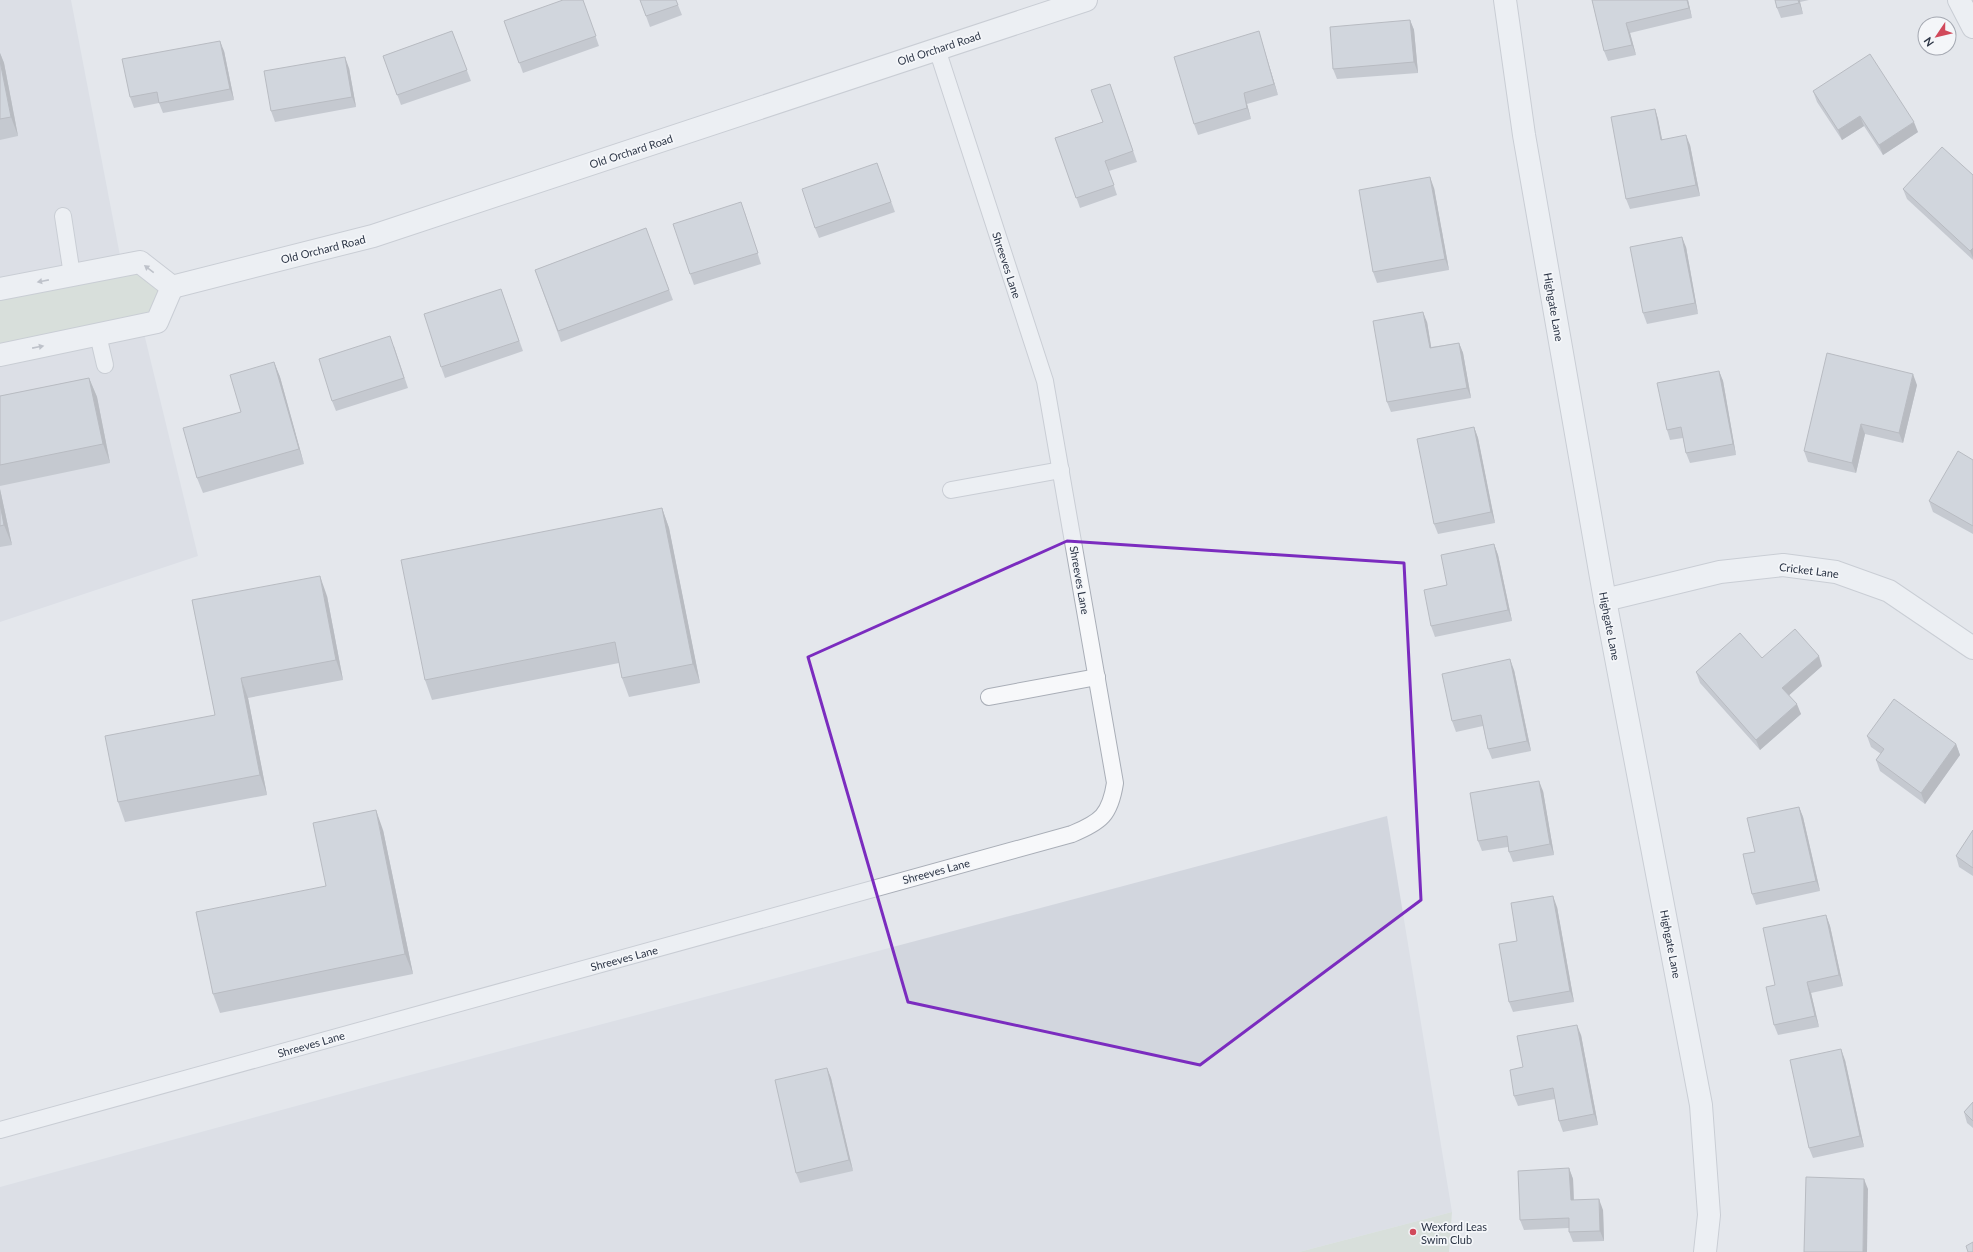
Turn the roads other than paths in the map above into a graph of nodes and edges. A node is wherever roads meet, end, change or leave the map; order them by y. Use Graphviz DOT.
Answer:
graph roads {
  1 [pos="1086,0"];
  2 [pos="1504,0"];
  3 [pos="1959,0"];
  4 [pos="1973,28"];
  5 [pos="937,49"];
  6 [pos="63,216"];
  7 [pos="72,275"];
  8 [pos="172,287"];
  9 [pos="0,289"];
  10 [pos="98,335"];
  11 [pos="0,355"];
  12 [pos="105,365"];
  13 [pos="1061,470"];
  14 [pos="951,490"];
  15 [pos="1605,600"];
  16 [pos="1973,648"];
  17 [pos="1097,677"];
  18 [pos="989,697"];
  19 [pos="0,1130"];
  20 [pos="1705,1252"];
  1 -- 5 [label="street, Old Orchard Road"];
  2 -- 15 [label="street, Highgate Lane"];
  3 -- 4 [label="street"];
  5 -- 8 [label="street, Old Orchard Road"];
  5 -- 13 [label="lane, Shreeves Lane"];
  6 -- 7 [label="lane"];
  8 -- 7 [label="street, one-way"];
  7 -- 9 [label="street, one-way"];
  8 -- 10 [label="street"];
  11 -- 10 [label="street, one-way"];
  10 -- 12 [label="lane"];
  13 -- 14 [label="lane"];
  13 -- 17 [label="lane, Shreeves Lane"];
  15 -- 16 [label="street, Cricket Lane"];
  15 -- 20 [label="street, Highgate Lane"];
  17 -- 18 [label="lane"];
  17 -- 19 [label="lane, Shreeves Lane"];
}
